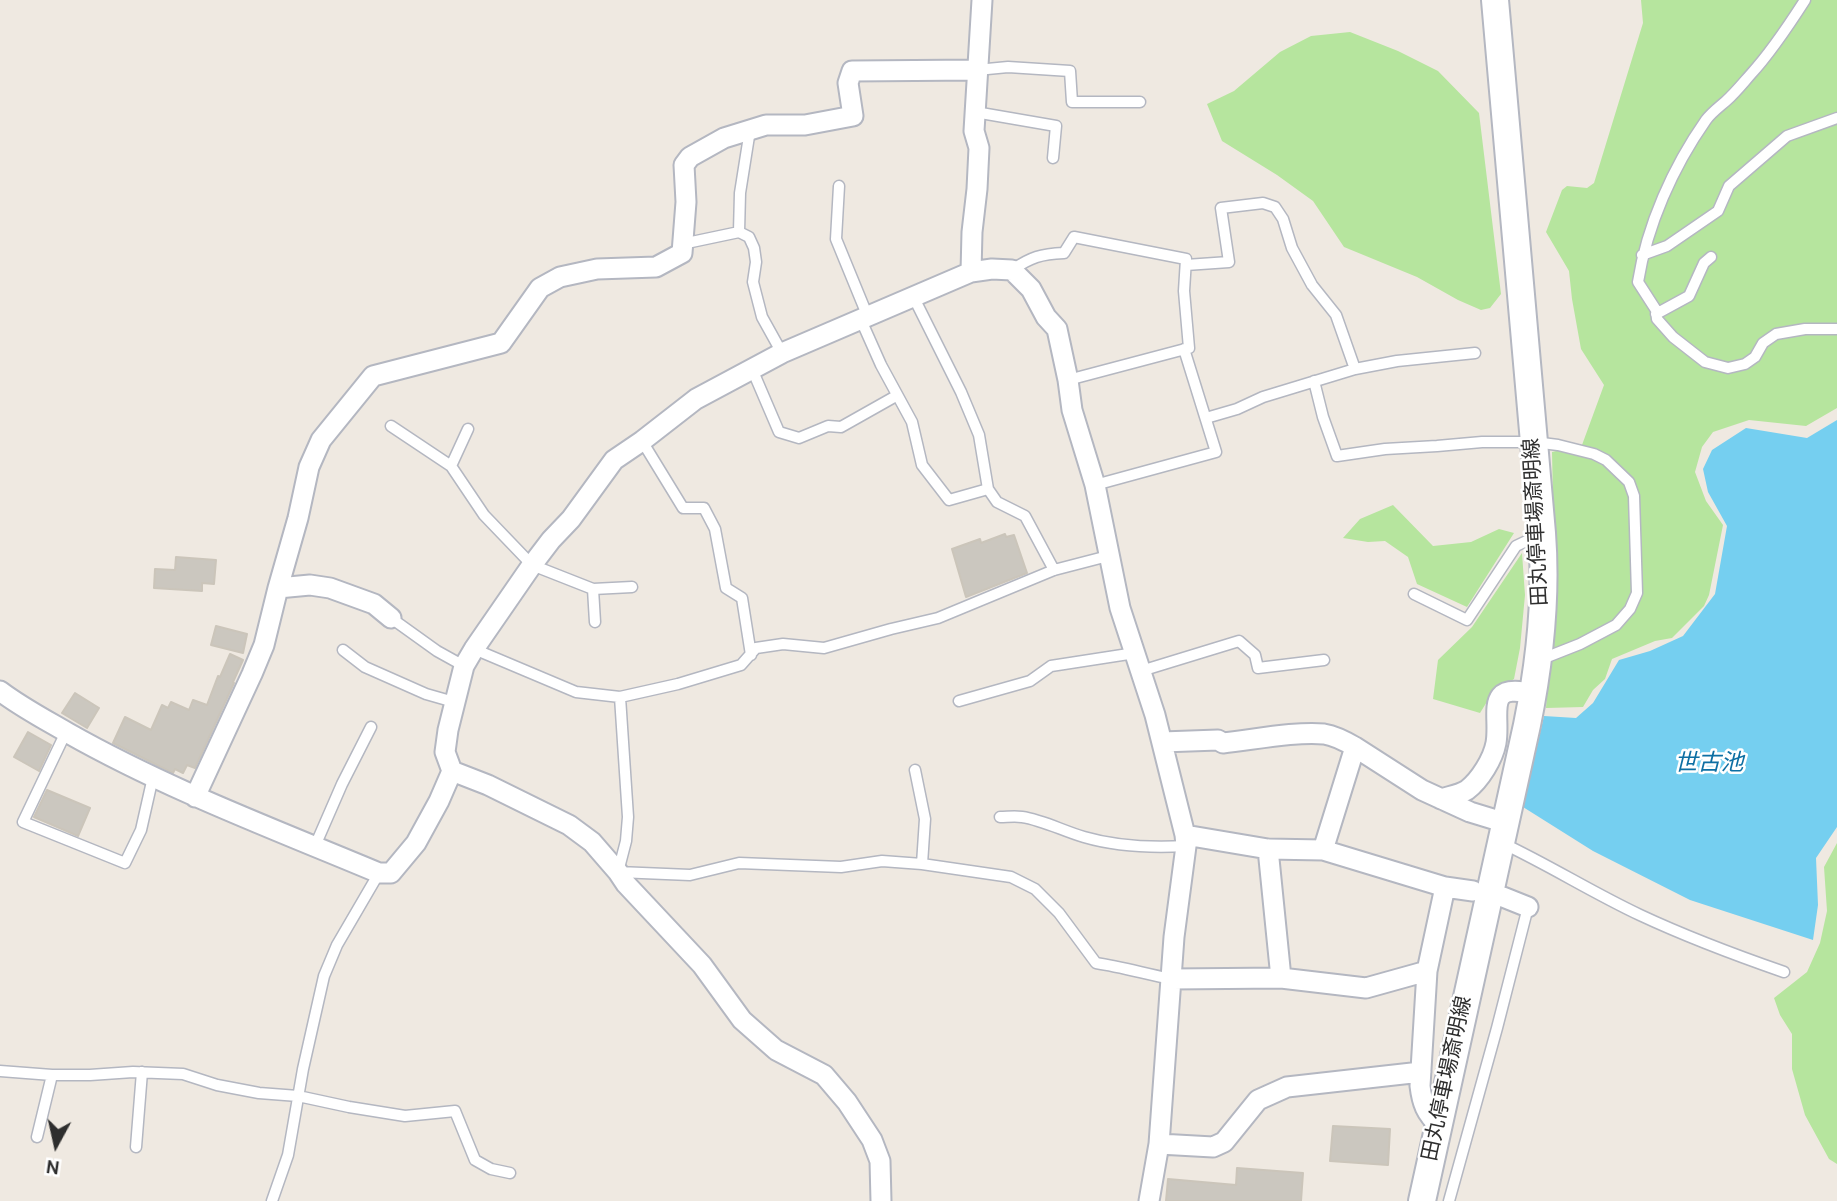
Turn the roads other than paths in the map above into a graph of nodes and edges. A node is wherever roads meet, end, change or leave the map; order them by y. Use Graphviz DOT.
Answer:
graph roads {
  1 [pos="982,0"];
  2 [pos="1495,0"];
  3 [pos="1805,0"];
  4 [pos="977,70"];
  5 [pos="1140,102"];
  6 [pos="975,112"];
  7 [pos="1837,118"];
  8 [pos="750,130"];
  9 [pos="1053,158"];
  10 [pos="839,186"];
  11 [pos="739,232"];
  12 [pos="681,244"];
  13 [pos="1642,255"];
  14 [pos="1711,257"];
  15 [pos="1186,265"];
  16 [pos="1012,270"];
  17 [pos="971,272"];
  18 [pos="913,296"];
  19 [pos="1656,314"];
  20 [pos="864,318"];
  21 [pos="1837,329"];
  22 [pos="1184,349"];
  23 [pos="782,353"];
  24 [pos="1475,354"];
  25 [pos="752,369"];
  26 [pos="1356,369"];
  27 [pos="1068,380"];
  28 [pos="1314,381"];
  29 [pos="897,396"];
  30 [pos="1206,418"];
  31 [pos="391,426"];
  32 [pos="468,429"];
  33 [pos="642,441"];
  34 [pos="1534,442"];
  35 [pos="451,466"];
  36 [pos="1095,485"];
  37 [pos="988,489"];
  38 [pos="1542,533"];
  39 [pos="1108,556"];
  40 [pos="532,565"];
  41 [pos="1054,570"];
  42 [pos="278,587"];
  43 [pos="632,587"];
  44 [pos="593,589"];
  45 [pos="1414,594"];
  46 [pos="391,618"];
  47 [pos="595,622"];
  48 [pos="344,650"];
  49 [pos="751,655"];
  50 [pos="469,657"];
  51 [pos="1324,660"];
  52 [pos="1539,660"];
  53 [pos="1138,662"];
  54 [pos="0,691"];
  55 [pos="1533,694"];
  56 [pos="620,697"];
  57 [pos="959,701"];
  58 [pos="454,702"];
  59 [pos="371,727"];
  60 [pos="66,732"];
  61 [pos="1162,742"];
  62 [pos="1355,747"];
  63 [pos="915,770"];
  64 [pos="452,771"];
  65 [pos="153,777"];
  66 [pos="195,797"];
  67 [pos="1441,799"];
  68 [pos="1000,817"];
  69 [pos="1504,833"];
  70 [pos="1186,841"];
  71 [pos="316,846"];
  72 [pos="1268,849"];
  73 [pos="1324,850"];
  74 [pos="922,864"];
  75 [pos="618,872"];
  76 [pos="379,873"];
  77 [pos="1445,887"];
  78 [pos="1473,891"];
  79 [pos="1503,897"];
  80 [pos="1528,907"];
  81 [pos="1427,971"];
  82 [pos="1784,972"];
  83 [pos="1281,978"];
  84 [pos="1172,979"];
  85 [pos="0,1071"];
  86 [pos="142,1072"];
  87 [pos="1421,1072"];
  88 [pos="52,1075"];
  89 [pos="298,1096"];
  90 [pos="1439,1125"];
  91 [pos="37,1137"];
  92 [pos="1159,1144"];
  93 [pos="136,1147"];
  94 [pos="510,1173"];
  95 [pos="272,1201"];
  96 [pos="881,1201"];
  97 [pos="1149,1201"];
  98 [pos="1422,1201"];
  99 [pos="1449,1201"];
  1 -- 4 [label="street"];
  2 -- 34 [label="main road, 田丸停車場斎明線"];
  3 -- 13 [label="lane"];
  4 -- 5 [label="lane"];
  4 -- 6 [label="street"];
  4 -- 8 [label="street"];
  6 -- 9 [label="lane"];
  6 -- 17 [label="street"];
  7 -- 13 [label="lane"];
  8 -- 11 [label="lane"];
  8 -- 12 [label="street"];
  10 -- 20 [label="lane"];
  11 -- 12 [label="lane"];
  11 -- 23 [label="lane"];
  12 -- 42 [label="street"];
  13 -- 19 [label="lane"];
  14 -- 19 [label="lane"];
  15 -- 16 [label="lane"];
  15 -- 22 [label="lane"];
  15 -- 26 [label="lane"];
  16 -- 17 [label="street"];
  16 -- 27 [label="street"];
  17 -- 18 [label="street"];
  18 -- 20 [label="street"];
  18 -- 37 [label="lane"];
  19 -- 21 [label="lane"];
  20 -- 23 [label="street"];
  20 -- 29 [label="lane"];
  22 -- 27 [label="lane"];
  22 -- 30 [label="lane"];
  23 -- 25 [label="street"];
  24 -- 26 [label="lane"];
  25 -- 29 [label="lane"];
  25 -- 33 [label="street"];
  26 -- 28 [label="lane"];
  27 -- 36 [label="street"];
  28 -- 30 [label="lane"];
  28 -- 34 [label="lane"];
  29 -- 37 [label="lane"];
  30 -- 36 [label="lane"];
  31 -- 35 [label="lane"];
  32 -- 35 [label="lane"];
  33 -- 40 [label="street"];
  33 -- 49 [label="lane"];
  34 -- 38 [label="main road, 田丸停車場斎明線"];
  34 -- 52 [label="lane"];
  35 -- 40 [label="lane"];
  36 -- 39 [label="street"];
  37 -- 41 [label="lane"];
  38 -- 45 [label="lane"];
  38 -- 52 [label="main road, 田丸停車場斎明線"];
  39 -- 41 [label="lane"];
  39 -- 53 [label="street"];
  40 -- 44 [label="lane"];
  40 -- 50 [label="street"];
  41 -- 49 [label="lane"];
  42 -- 46 [label="street"];
  42 -- 66 [label="street"];
  43 -- 44 [label="lane"];
  44 -- 47 [label="lane"];
  46 -- 50 [label="lane"];
  48 -- 58 [label="lane"];
  49 -- 56 [label="lane"];
  50 -- 56 [label="lane"];
  50 -- 58 [label="street"];
  51 -- 53 [label="lane"];
  52 -- 55 [label="main road, 田丸停車場斎明線"];
  53 -- 57 [label="lane"];
  53 -- 61 [label="street"];
  54 -- 60 [label="street"];
  55 -- 67 [label="street"];
  55 -- 69 [label="main road, 田丸停車場斎明線"];
  56 -- 75 [label="lane"];
  58 -- 64 [label="street"];
  59 -- 71 [label="lane"];
  60 -- 65 [label="street"];
  60 -- 65 [label="lane"];
  61 -- 62 [label="street"];
  61 -- 70 [label="street"];
  62 -- 67 [label="street"];
  62 -- 73 [label="street"];
  63 -- 74 [label="lane"];
  64 -- 75 [label="street"];
  64 -- 76 [label="street"];
  65 -- 66 [label="street"];
  66 -- 71 [label="street"];
  67 -- 69 [label="street"];
  68 -- 70 [label="lane"];
  69 -- 82 [label="lane"];
  69 -- 90 [label="main road, 田丸停車場斎明線"];
  70 -- 72 [label="street"];
  70 -- 84 [label="street"];
  71 -- 76 [label="street"];
  72 -- 73 [label="street"];
  72 -- 83 [label="street"];
  73 -- 77 [label="street"];
  74 -- 75 [label="lane"];
  74 -- 84 [label="lane"];
  75 -- 96 [label="street"];
  76 -- 89 [label="lane"];
  77 -- 78 [label="street"];
  77 -- 81 [label="street"];
  79 -- 80 [label="street"];
  80 -- 99 [label="lane"];
  81 -- 83 [label="street"];
  81 -- 87 [label="street"];
  83 -- 84 [label="street"];
  84 -- 92 [label="street"];
  85 -- 88 [label="lane"];
  86 -- 88 [label="lane"];
  86 -- 89 [label="lane"];
  86 -- 93 [label="lane"];
  87 -- 90 [label="street"];
  87 -- 92 [label="street"];
  88 -- 91 [label="lane"];
  89 -- 94 [label="lane"];
  89 -- 95 [label="lane"];
  90 -- 98 [label="main road, 田丸停車場斎明線"];
  92 -- 97 [label="street"];
}
